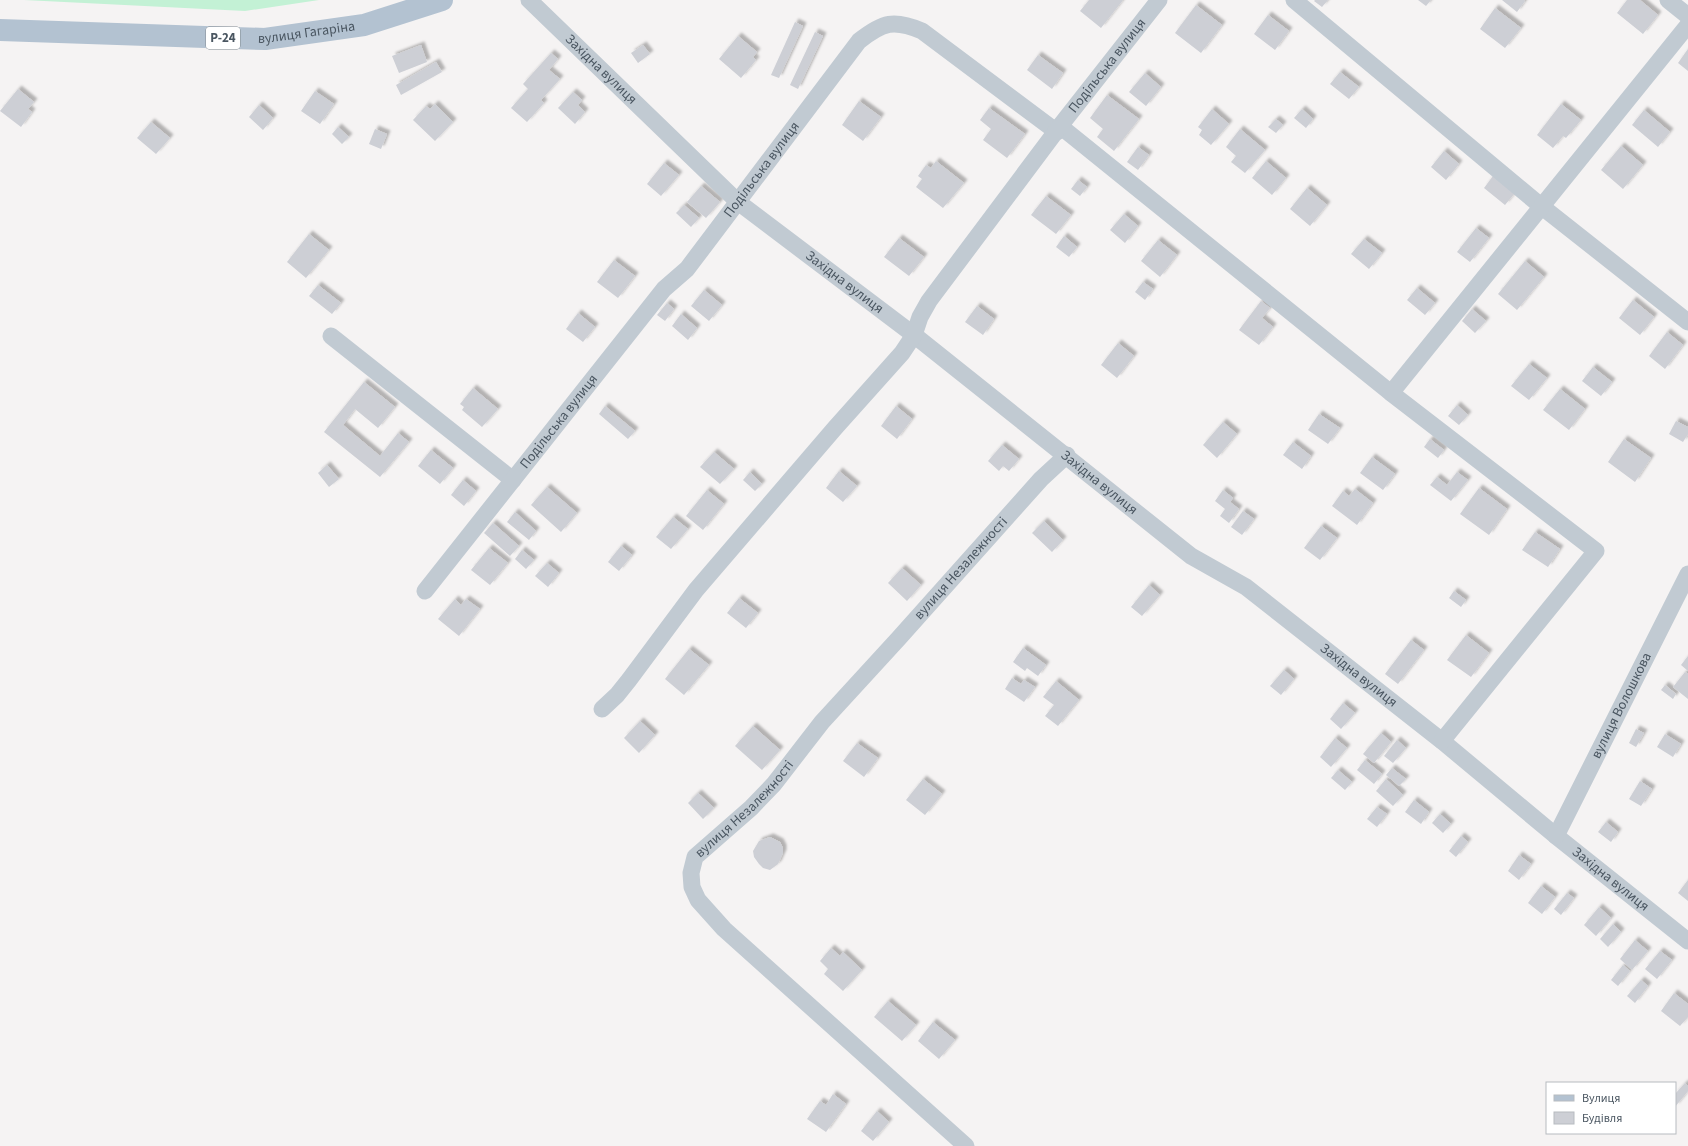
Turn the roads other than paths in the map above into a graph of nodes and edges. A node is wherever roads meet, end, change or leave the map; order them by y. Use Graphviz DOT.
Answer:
graph roads {
  1 [pos="442,0"];
  2 [pos="529,0"];
  3 [pos="1159,0"];
  4 [pos="1294,0"];
  5 [pos="1668,0"];
  6 [pos="1688,16"];
  7 [pos="1688,25"];
  8 [pos="0,30"];
  9 [pos="1058,129"];
  10 [pos="738,202"];
  11 [pos="1541,206"];
  12 [pos="1688,322"];
  13 [pos="914,334"];
  14 [pos="331,336"];
  15 [pos="1391,393"];
  16 [pos="1066,455"];
  17 [pos="513,480"];
  18 [pos="1688,574"];
  19 [pos="425,591"];
  20 [pos="602,709"];
  21 [pos="1442,742"];
  22 [pos="1556,836"];
  23 [pos="1688,941"];
  24 [pos="966,1146"];
  1 -- 8 [label="main road, вулиця Гагаріна / Р-24"];
  2 -- 10 [label="street, Західна вулиця"];
  3 -- 9 [label="street, Подільська вулиця"];
  4 -- 11 [label="street"];
  5 -- 6 [label="street"];
  7 -- 11 [label="street"];
  9 -- 10 [label="street, Подільська вулиця"];
  9 -- 13 [label="street, Подільська вулиця"];
  9 -- 15 [label="street"];
  10 -- 13 [label="street, Західна вулиця"];
  10 -- 17 [label="street, Подільська вулиця"];
  11 -- 12 [label="street"];
  11 -- 15 [label="street"];
  13 -- 16 [label="street, Західна вулиця"];
  13 -- 20 [label="street, Подільська вулиця"];
  14 -- 17 [label="street, Подільська вулиця"];
  15 -- 21 [label="street"];
  16 -- 21 [label="street, Західна вулиця"];
  16 -- 24 [label="street, вулиця Незалежності"];
  17 -- 19 [label="street, Подільська вулиця"];
  18 -- 22 [label="street, вулиця Волошкова"];
  21 -- 22 [label="street, Західна вулиця"];
  22 -- 23 [label="street, Західна вулиця"];
}
